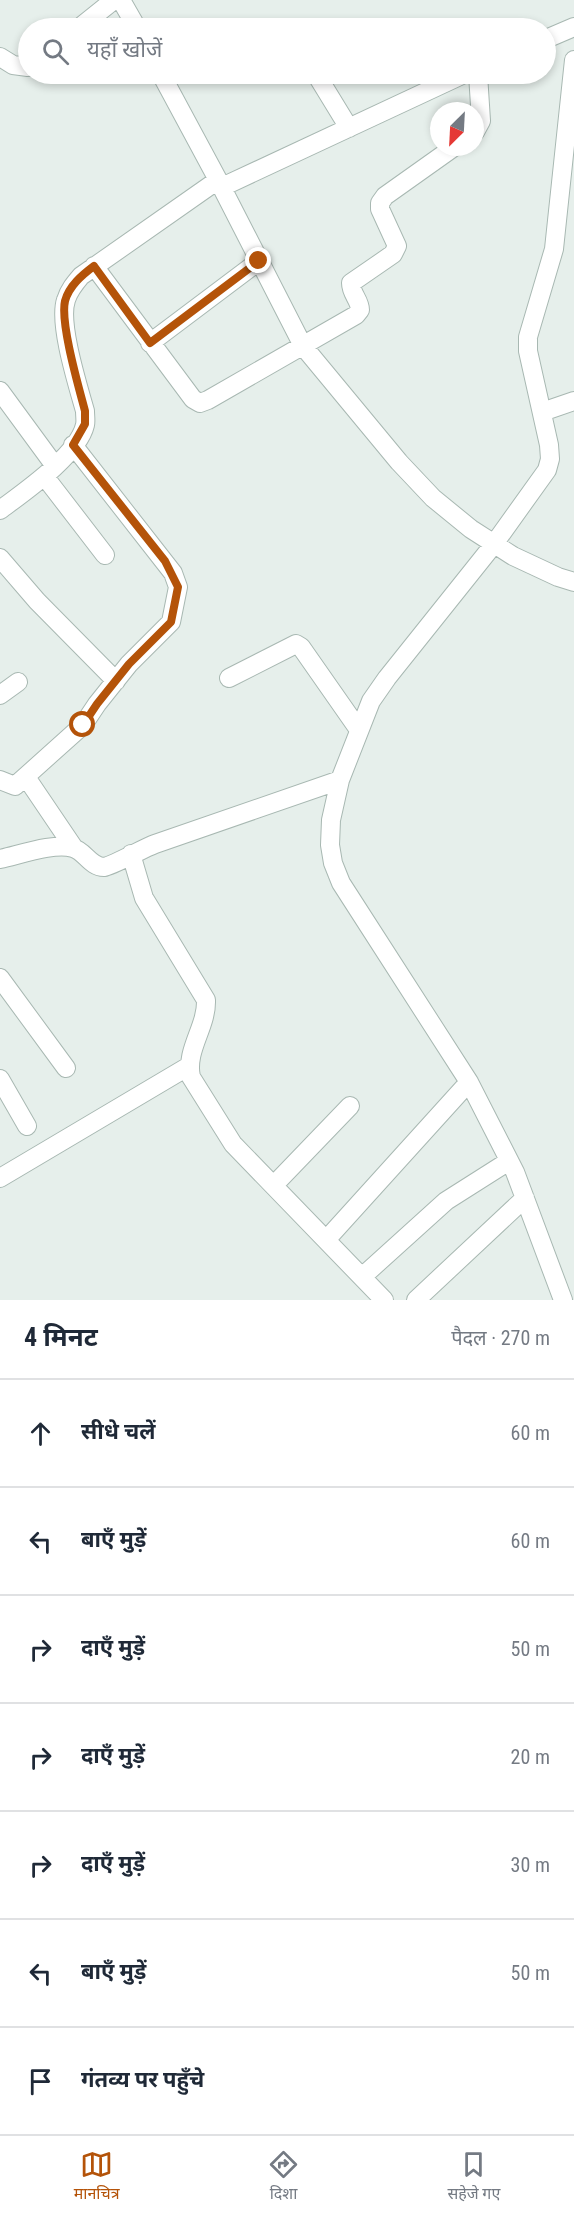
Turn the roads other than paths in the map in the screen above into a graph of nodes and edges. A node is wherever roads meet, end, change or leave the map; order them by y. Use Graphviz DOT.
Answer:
graph roads {
  1 [pos="114,0"];
  2 [pos="122,0"];
  3 [pos="92,18"];
  4 [pos="132,18"];
  5 [pos="574,27"];
  6 [pos="556,35"];
  7 [pos="0,57"];
  8 [pos="574,60"];
  9 [pos="18,66"];
  10 [pos="166,84"];
  11 [pos="322,84"];
  12 [pos="443,84"];
  13 [pos="479,84"];
  14 [pos="480,102"];
  15 [pos="571,113"];
  16 [pos="349,128"];
  17 [pos="441,156"];
  18 [pos="569,171"];
  19 [pos="220,183"];
  20 [pos="259,261"];
  21 [pos="94,266"];
  22 [pos="150,343"];
  23 [pos="303,346"];
  24 [pos="0,391"];
  25 [pos="574,401"];
  26 [pos="542,412"];
  27 [pos="73,445"];
  28 [pos="50,472"];
  29 [pos="0,510"];
  30 [pos="494,544"];
  31 [pos="105,555"];
  32 [pos="0,558"];
  33 [pos="574,582"];
  34 [pos="229,678"];
  35 [pos="116,681"];
  36 [pos="18,682"];
  37 [pos="0,695"];
  38 [pos="359,730"];
  39 [pos="26,777"];
  40 [pos="0,780"];
  41 [pos="340,780"];
  42 [pos="74,848"];
  43 [pos="131,854"];
  44 [pos="0,859"];
  45 [pos="0,978"];
  46 [pos="189,1066"];
  47 [pos="66,1068"];
  48 [pos="0,1079"];
  49 [pos="469,1082"];
  50 [pos="350,1106"];
  51 [pos="27,1126"];
  52 [pos="509,1161"];
  53 [pos="0,1178"];
  54 [pos="274,1185"];
  55 [pos="525,1198"];
  56 [pos="326,1240"];
  57 [pos="362,1276"];
  58 [pos="384,1300"];
  59 [pos="416,1300"];
  60 [pos="563,1300"];
  1 -- 3 [label="street"];
  2 -- 4 [label="street"];
  5 -- 6 [label="street"];
  7 -- 9 [label="street"];
  8 -- 15 [label="street"];
  10 -- 19 [label="street"];
  11 -- 16 [label="street"];
  12 -- 16 [label="street"];
  13 -- 14 [label="street"];
  15 -- 18 [label="street"];
  16 -- 19 [label="street"];
  17 -- 23 [label="street"];
  18 -- 26 [label="street"];
  19 -- 20 [label="street"];
  19 -- 21 [label="street"];
  20 -- 22 [label="street"];
  20 -- 23 [label="street"];
  21 -- 22 [label="street"];
  21 -- 27 [label="street"];
  22 -- 23 [label="street"];
  23 -- 30 [label="street"];
  24 -- 28 [label="street"];
  25 -- 26 [label="street"];
  26 -- 30 [label="street"];
  27 -- 28 [label="street"];
  27 -- 35 [label="street"];
  28 -- 29 [label="street"];
  28 -- 31 [label="street"];
  30 -- 33 [label="street"];
  30 -- 38 [label="street"];
  32 -- 35 [label="street"];
  34 -- 38 [label="street"];
  35 -- 39 [label="street"];
  36 -- 37 [label="street"];
  38 -- 41 [label="street"];
  39 -- 40 [label="street"];
  39 -- 42 [label="street"];
  41 -- 43 [label="street"];
  41 -- 49 [label="street"];
  42 -- 43 [label="street"];
  42 -- 44 [label="street"];
  43 -- 46 [label="street"];
  45 -- 47 [label="street"];
  46 -- 53 [label="street"];
  46 -- 54 [label="street"];
  48 -- 51 [label="street"];
  49 -- 52 [label="street"];
  49 -- 56 [label="street"];
  50 -- 54 [label="street"];
  52 -- 55 [label="street"];
  52 -- 57 [label="street"];
  54 -- 56 [label="street"];
  55 -- 59 [label="street"];
  55 -- 60 [label="street"];
  56 -- 57 [label="street"];
  57 -- 58 [label="street"];
}
